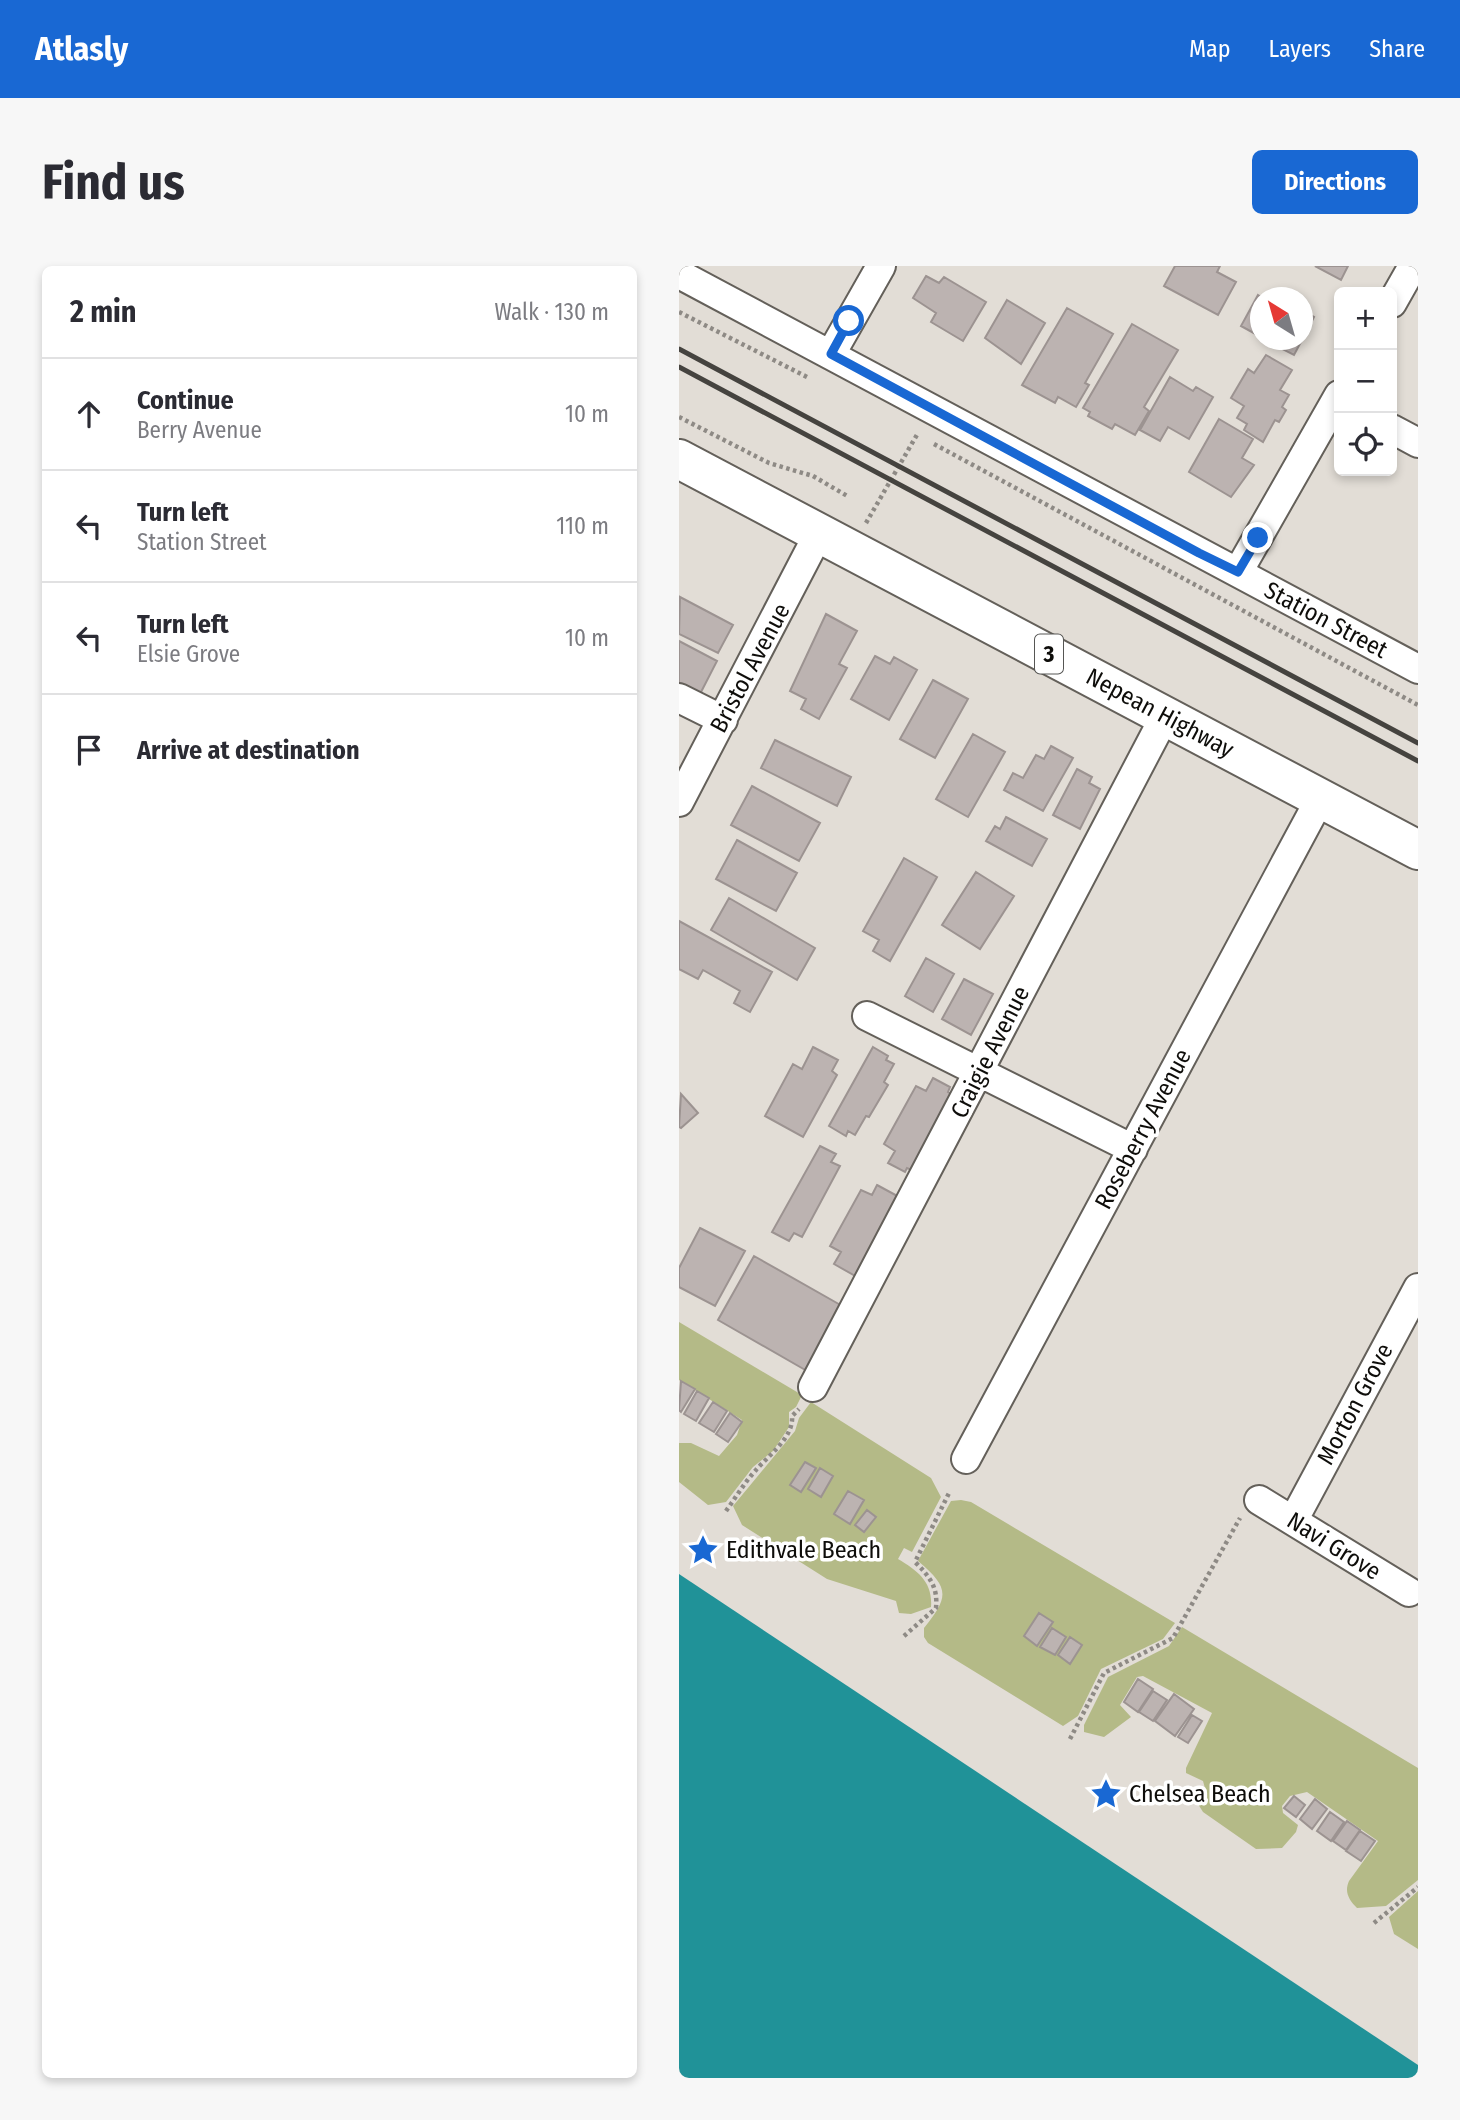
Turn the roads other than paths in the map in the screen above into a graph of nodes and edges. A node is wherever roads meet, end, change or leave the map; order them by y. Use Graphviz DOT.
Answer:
graph roads {
  1 [pos="881,266"];
  2 [pos="1413,266"];
  3 [pos="679,274"];
  4 [pos="1397,294"];
  5 [pos="831,354"];
  6 [pos="1334,407"];
  7 [pos="1397,432"];
  8 [pos="1418,443"];
  9 [pos="679,459"];
  10 [pos="835,541"];
  11 [pos="1238,572"];
  12 [pos="1418,669"];
  13 [pos="679,698"];
  14 [pos="1165,716"];
  15 [pos="723,720"];
  16 [pos="1320,799"];
  17 [pos="679,802"];
  18 [pos="1418,850"];
  19 [pos="867,1016"];
  20 [pos="980,1074"];
  21 [pos="1133,1149"];
  22 [pos="1418,1288"];
  23 [pos="813,1387"];
  24 [pos="966,1459"];
  25 [pos="1259,1500"];
  26 [pos="1293,1521"];
  27 [pos="1409,1592"];
  1 -- 5 [label="street"];
  2 -- 4 [label="street"];
  3 -- 5 [label="street, Station Street"];
  5 -- 11 [label="street, Station Street"];
  6 -- 11 [label="street"];
  7 -- 8 [label="street"];
  9 -- 10 [label="highway, Nepean Highway / 3"];
  10 -- 14 [label="highway, Nepean Highway / 3"];
  10 -- 15 [label="street, Bristol Avenue"];
  11 -- 12 [label="street, Station Street"];
  13 -- 15 [label="street"];
  14 -- 16 [label="highway, Nepean Highway / 3"];
  14 -- 20 [label="street, Craigie Avenue"];
  15 -- 17 [label="street, Bristol Avenue"];
  16 -- 18 [label="highway, Nepean Highway / 3"];
  16 -- 21 [label="street, Roseberry Avenue"];
  19 -- 20 [label="street"];
  20 -- 21 [label="street"];
  20 -- 23 [label="street, Craigie Avenue"];
  21 -- 24 [label="street, Roseberry Avenue"];
  22 -- 26 [label="street, Morton Grove"];
  25 -- 26 [label="street, Navi Grove"];
  26 -- 27 [label="street, Navi Grove"];
}
